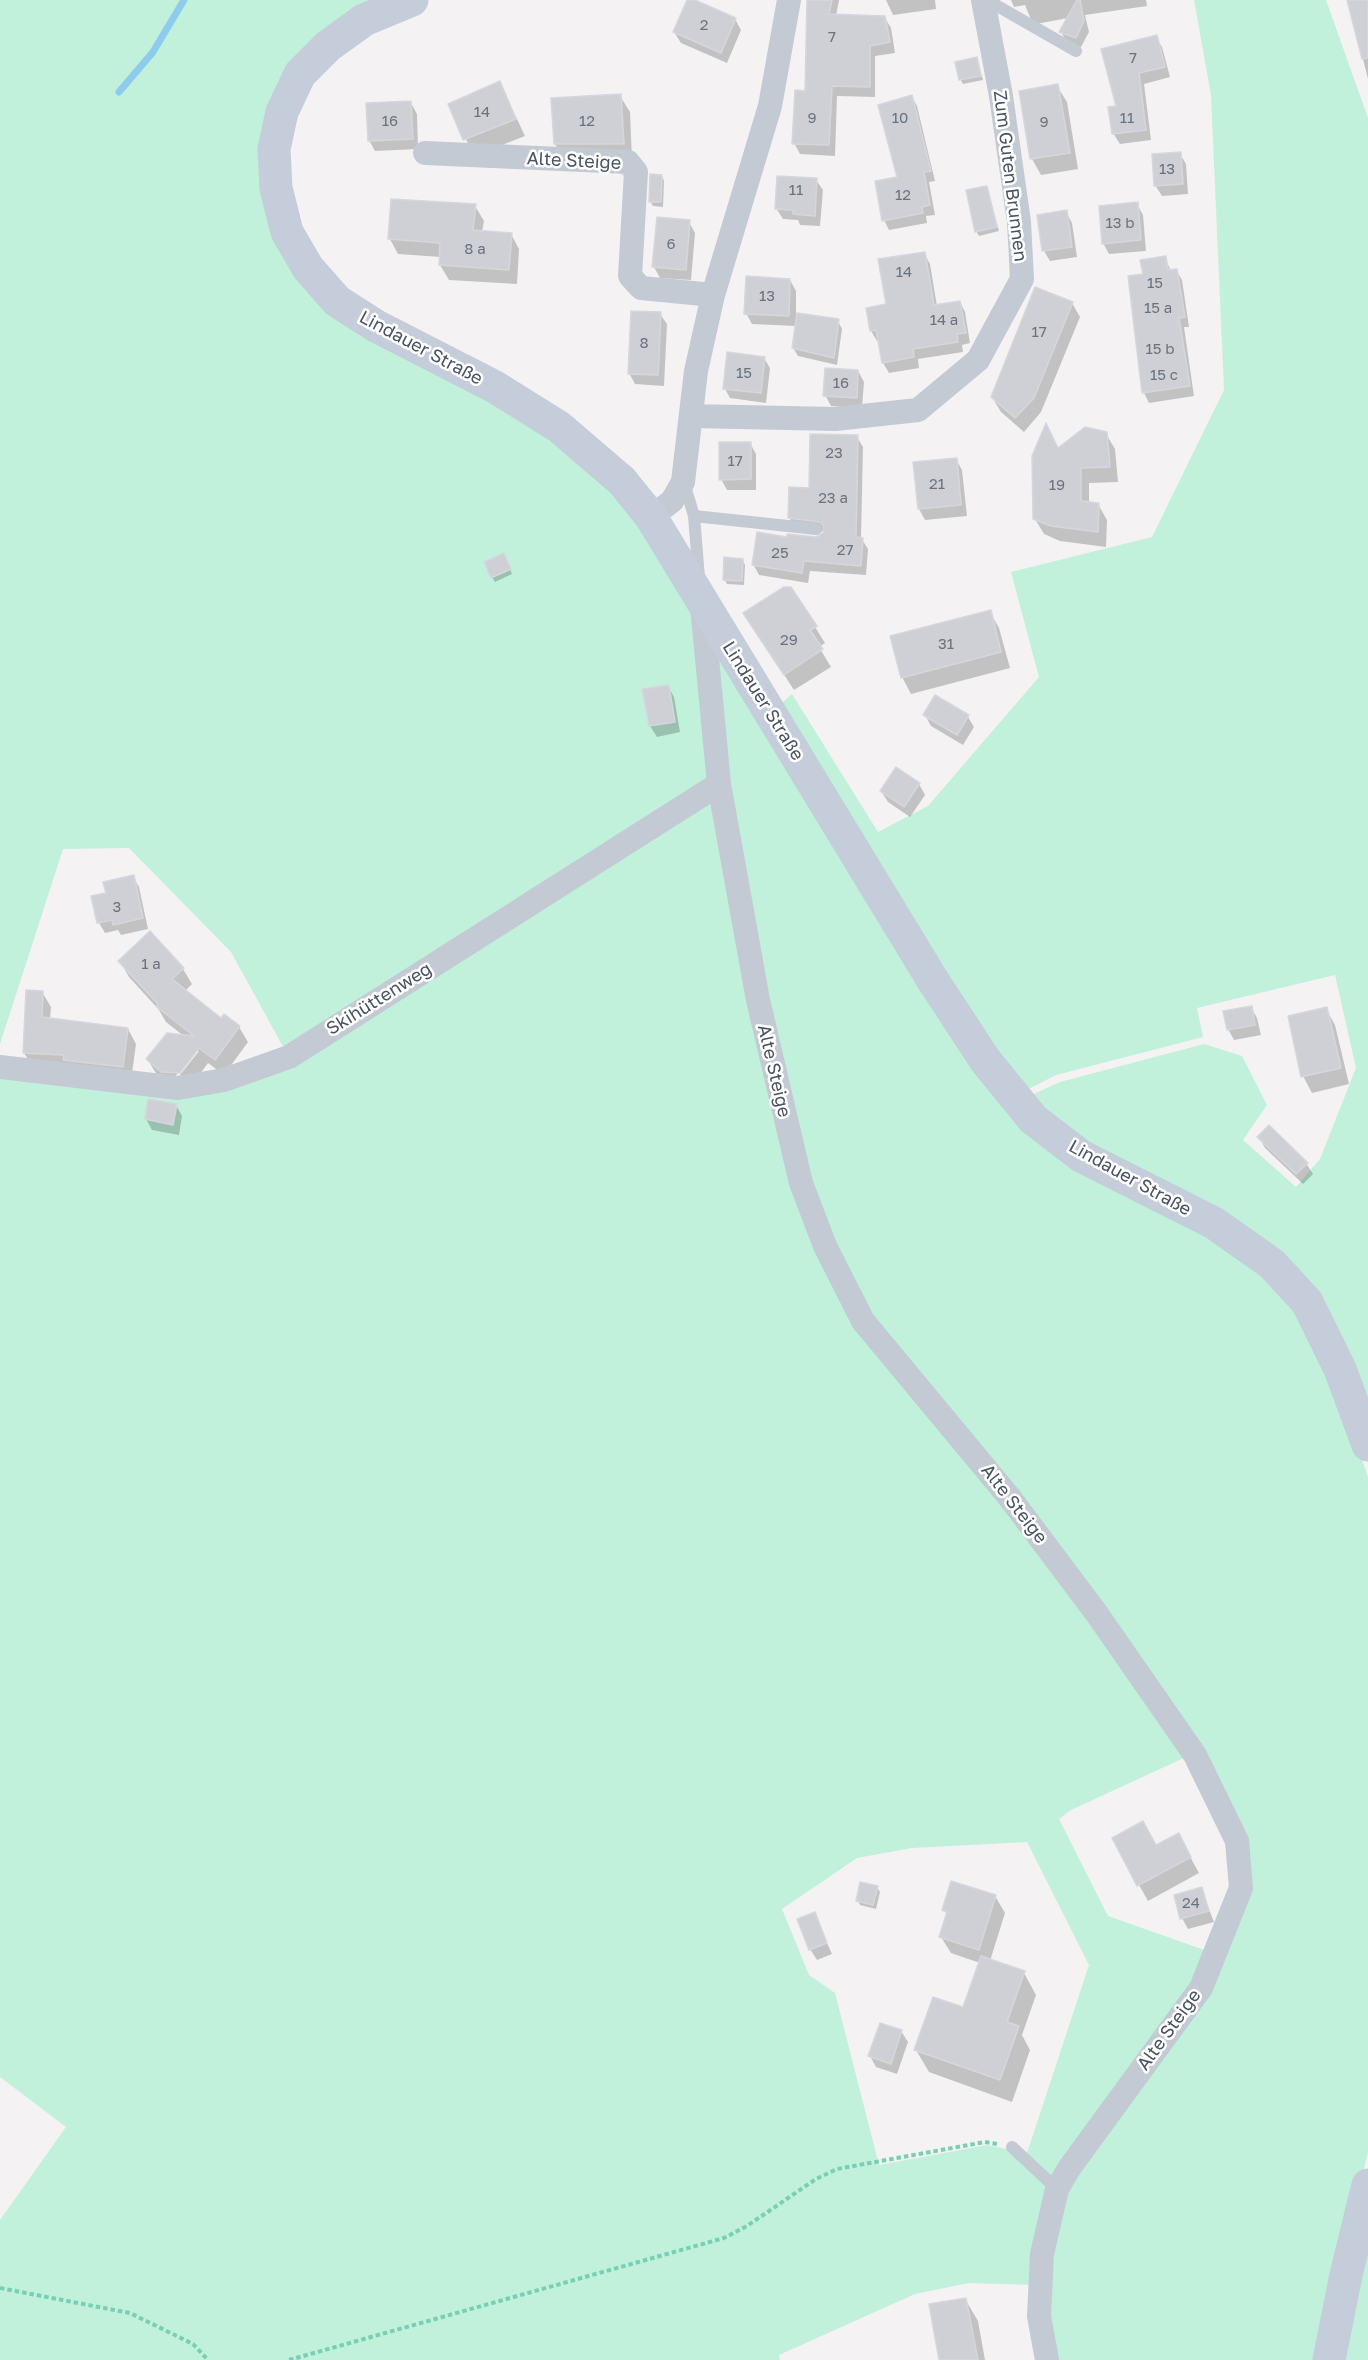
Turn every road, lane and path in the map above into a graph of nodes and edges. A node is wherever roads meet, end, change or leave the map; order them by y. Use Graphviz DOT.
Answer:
graph roads {
  1 [pos="412,0"];
  2 [pos="789,0"];
  3 [pos="985,0"];
  4 [pos="1076,51"];
  5 [pos="424,153"];
  6 [pos="713,295"];
  7 [pos="691,416"];
  8 [pos="683,482"];
  9 [pos="694,516"];
  10 [pos="651,517"];
  11 [pos="816,530"];
  12 [pos="701,601"];
  13 [pos="719,784"];
  14 [pos="0,1067"];
  15 [pos="1368,1445"];
  16 [pos="1012,2147"];
  17 [pos="1368,2185"];
  18 [pos="1057,2189"];
  19 [pos="0,2288"];
  20 [pos="208,2360"];
  21 [pos="289,2360"];
  22 [pos="1047,2360"];
  23 [pos="1329,2360"];
  1 -- 10 [label="main road, Lindauer Straße"];
  2 -- 6 [label="street"];
  3 -- 4 [label="lane"];
  3 -- 7 [label="street, Zum Guten Brunnen"];
  5 -- 6 [label="street, Alte Steige"];
  6 -- 7 [label="street"];
  7 -- 8 [label="street"];
  8 -- 9 [label="lane"];
  8 -- 10 [label="street"];
  9 -- 11 [label="lane"];
  9 -- 12 [label="lane"];
  10 -- 12 [label="main road, Lindauer Straße"];
  12 -- 13 [label="street, Alte Steige"];
  12 -- 15 [label="main road, Lindauer Straße"];
  13 -- 14 [label="street, Skihüttenweg"];
  13 -- 18 [label="street, Alte Steige"];
  16 -- 18 [label="lane"];
  16 -- 21 [label="path"];
  17 -- 23 [label="main road"];
  18 -- 22 [label="street, Alte Steige"];
  19 -- 20 [label="path"];
}
